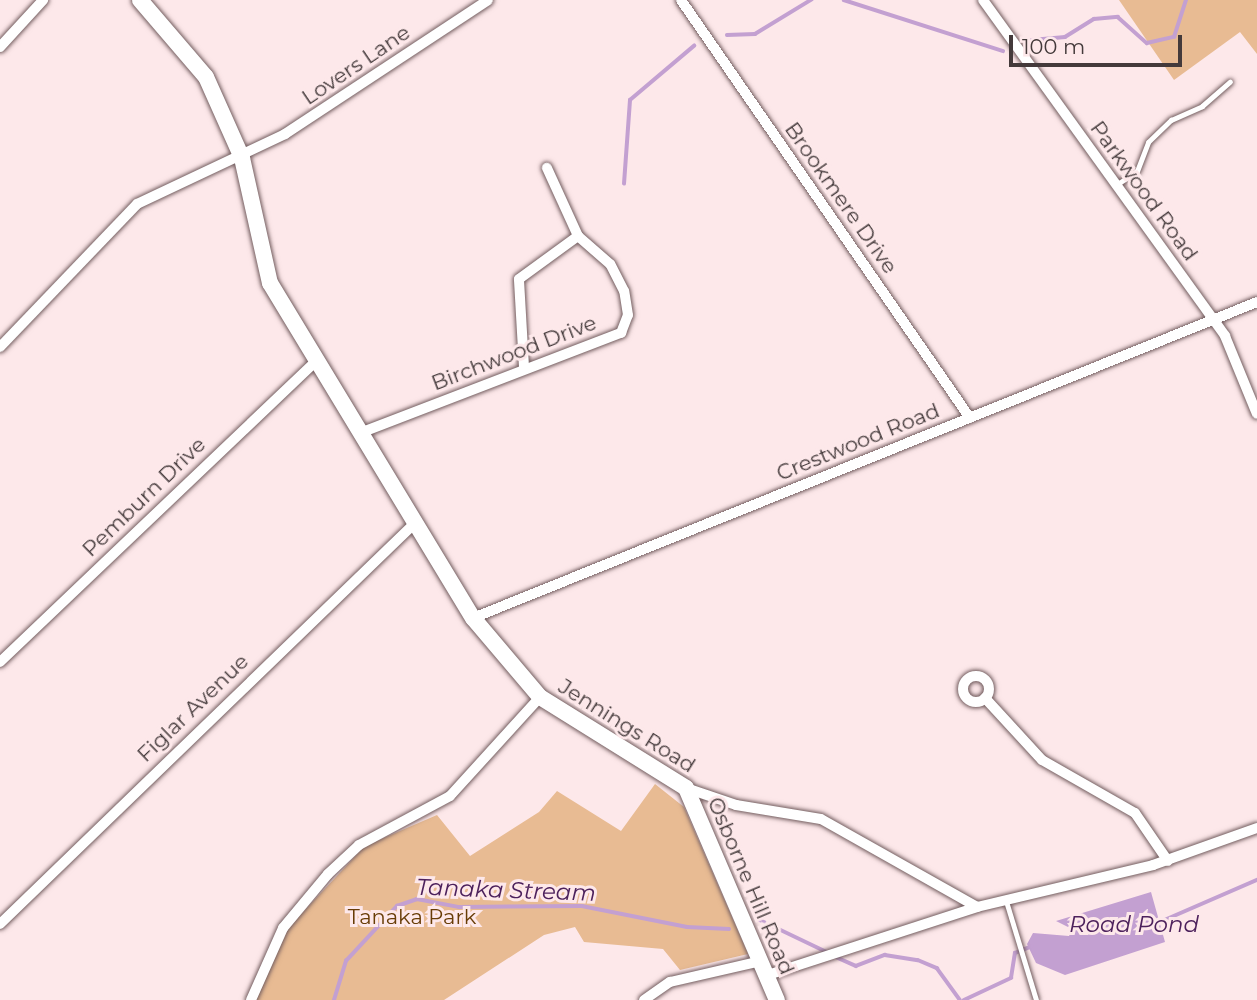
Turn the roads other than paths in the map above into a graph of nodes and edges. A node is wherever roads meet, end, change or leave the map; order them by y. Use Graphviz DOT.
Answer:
graph roads {
  1 [pos="43,0"];
  2 [pos="141,0"];
  3 [pos="488,0"];
  4 [pos="681,0"];
  5 [pos="983,0"];
  6 [pos="0,47"];
  7 [pos="1230,82"];
  8 [pos="242,158"];
  9 [pos="547,168"];
  10 [pos="1116,185"];
  11 [pos="578,236"];
  12 [pos="1257,302"];
  13 [pos="1211,319"];
  14 [pos="0,347"];
  15 [pos="316,361"];
  16 [pos="524,368"];
  17 [pos="1257,414"];
  18 [pos="970,418"];
  19 [pos="360,433"];
  20 [pos="416,522"];
  21 [pos="473,618"];
  22 [pos="0,662"];
  23 [pos="541,697"];
  24 [pos="985,698"];
  25 [pos="686,788"];
  26 [pos="1257,828"];
  27 [pos="1168,861"];
  28 [pos="1006,901"];
  29 [pos="977,907"];
  30 [pos="0,924"];
  31 [pos="764,968"];
  32 [pos="251,1000"];
  33 [pos="644,1000"];
  34 [pos="777,1000"];
  35 [pos="1036,1000"];
  1 -- 6 [label="street"];
  2 -- 8 [label="street, Jennings Road"];
  3 -- 8 [label="street, Lovers Lane"];
  4 -- 18 [label="street, Brookmere Drive"];
  5 -- 10 [label="street, Parkwood Road"];
  7 -- 10 [label="lane"];
  8 -- 14 [label="street, Lovers Lane"];
  8 -- 15 [label="street, Jennings Road"];
  9 -- 11 [label="street, Birchwood Drive"];
  10 -- 13 [label="street, Parkwood Road"];
  11 -- 16 [label="street"];
  11 -- 16 [label="street, Birchwood Drive"];
  12 -- 13 [label="street, Crestwood Road"];
  13 -- 17 [label="street, Parkwood Road"];
  13 -- 18 [label="street, Crestwood Road"];
  15 -- 19 [label="street, Jennings Road"];
  15 -- 22 [label="street, Pemburn Drive"];
  16 -- 19 [label="street, Birchwood Drive"];
  18 -- 21 [label="street, Crestwood Road"];
  19 -- 20 [label="street, Jennings Road"];
  20 -- 21 [label="street, Jennings Road"];
  20 -- 30 [label="street, Figlar Avenue"];
  21 -- 23 [label="street, Jennings Road"];
  23 -- 25 [label="street, Jennings Road"];
  23 -- 32 [label="street"];
  24 -- 27 [label="street"];
  25 -- 29 [label="street, Jennings Road"];
  25 -- 31 [label="street, Osborne Hill Road"];
  26 -- 27 [label="street"];
  27 -- 28 [label="street"];
  28 -- 29 [label="street"];
  28 -- 35 [label="lane"];
  29 -- 31 [label="street"];
  31 -- 33 [label="street"];
  31 -- 34 [label="street, Osborne Hill Road"];
}
